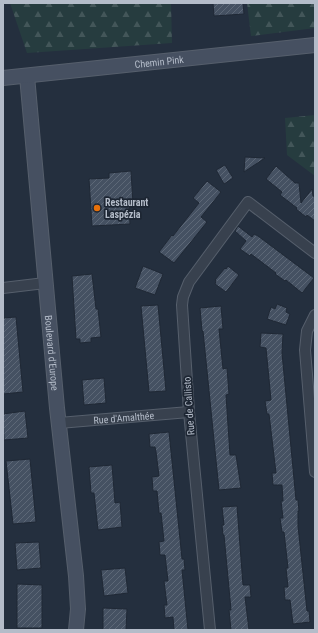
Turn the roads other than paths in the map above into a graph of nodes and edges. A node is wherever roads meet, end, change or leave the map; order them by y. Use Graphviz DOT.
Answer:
graph roads {
  1 [pos="315,45"];
  2 [pos="27,76"];
  3 [pos="3,78"];
  4 [pos="315,253"];
  5 [pos="46,283"];
  6 [pos="3,288"];
  7 [pos="315,315"];
  8 [pos="189,412"];
  9 [pos="59,423"];
  10 [pos="315,472"];
  11 [pos="76,630"];
  12 [pos="210,630"];
  1 -- 2 [label="street, Chemin Pink"];
  2 -- 3 [label="street, Chemin Pink"];
  2 -- 5 [label="street, Boulevard d'Europe"];
  4 -- 8 [label="street, Rue de Callisto"];
  5 -- 6 [label="street"];
  5 -- 9 [label="street, Boulevard d'Europe"];
  7 -- 10 [label="street"];
  8 -- 9 [label="street, Rue d'Amalthée"];
  8 -- 12 [label="street, Rue de Callisto"];
  9 -- 11 [label="street, Boulevard d'Europe"];
}
